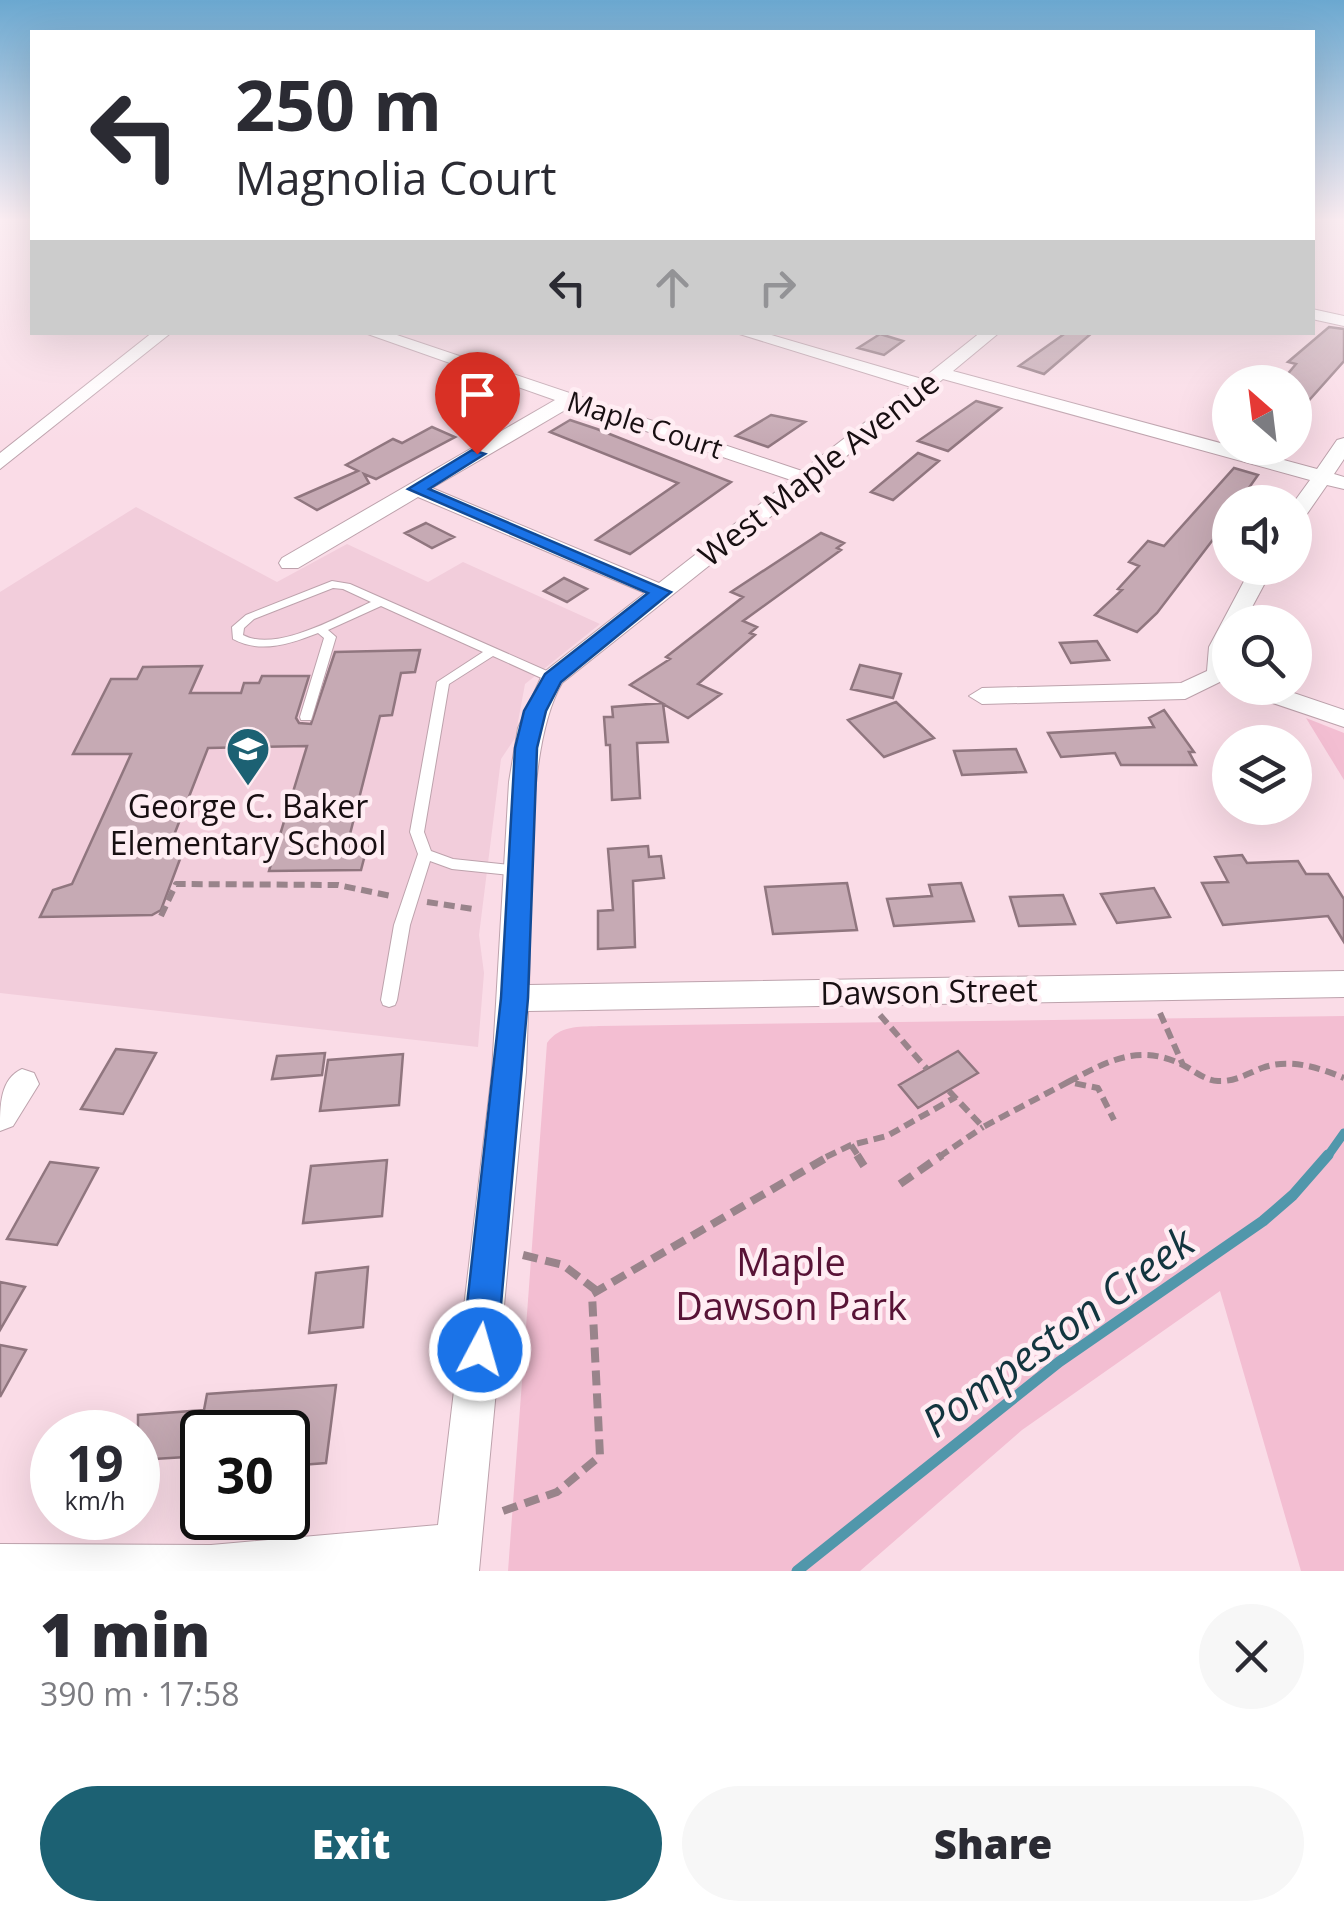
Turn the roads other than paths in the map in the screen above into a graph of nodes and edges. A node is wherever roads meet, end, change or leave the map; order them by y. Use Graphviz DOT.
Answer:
graph roads {
  1 [pos="1315,315"];
  2 [pos="1344,321"];
  3 [pos="160,335"];
  4 [pos="379,335"];
  5 [pos="753,335"];
  6 [pos="988,335"];
  7 [pos="933,379"];
  8 [pos="568,400"];
  9 [pos="0,431"];
  10 [pos="34,435"];
  11 [pos="1344,444"];
  12 [pos="0,463"];
  13 [pos="1322,476"];
  14 [pos="806,479"];
  15 [pos="1344,483"];
  16 [pos="416,489"];
  17 [pos="1312,491"];
  18 [pos="290,563"];
  19 [pos="661,592"];
  20 [pos="380,602"];
  21 [pos="319,628"];
  22 [pos="490,653"];
  23 [pos="552,678"];
  24 [pos="1212,681"];
  25 [pos="982,696"];
  26 [pos="1304,705"];
  27 [pos="306,717"];
  28 [pos="1344,719"];
  29 [pos="424,854"];
  30 [pos="519,870"];
  31 [pos="1344,984"];
  32 [pos="515,998"];
  33 [pos="389,1000"];
  34 [pos="22,1084"];
  35 [pos="0,1115"];
  36 [pos="458,1558"];
  37 [pos="0,1566"];
  1 -- 2 [label="street"];
  3 -- 10 [label="street"];
  4 -- 8 [label="street, Maple Court"];
  5 -- 7 [label="street"];
  6 -- 7 [label="street, West Maple Avenue"];
  7 -- 13 [label="street"];
  7 -- 14 [label="street, West Maple Avenue"];
  8 -- 14 [label="street, Maple Court"];
  8 -- 16 [label="street"];
  9 -- 10 [label="street"];
  10 -- 12 [label="street"];
  11 -- 13 [label="street"];
  13 -- 15 [label="street"];
  13 -- 17 [label="street"];
  14 -- 19 [label="street, West Maple Avenue"];
  16 -- 18 [label="street"];
  16 -- 19 [label="street"];
  19 -- 23 [label="street, West Maple Avenue"];
  20 -- 21 [label="lane"];
  20 -- 21 [label="lane"];
  20 -- 22 [label="lane"];
  21 -- 27 [label="lane"];
  22 -- 23 [label="lane"];
  22 -- 29 [label="lane"];
  23 -- 30 [label="street, West Maple Avenue"];
  24 -- 25 [label="street"];
  26 -- 28 [label="street"];
  29 -- 30 [label="lane"];
  29 -- 33 [label="lane"];
  30 -- 32 [label="street, West Maple Avenue"];
  31 -- 32 [label="street, Dawson Street"];
  32 -- 36 [label="street, West Maple Avenue"];
  34 -- 35 [label="street"];
  36 -- 37 [label="street"];
}
